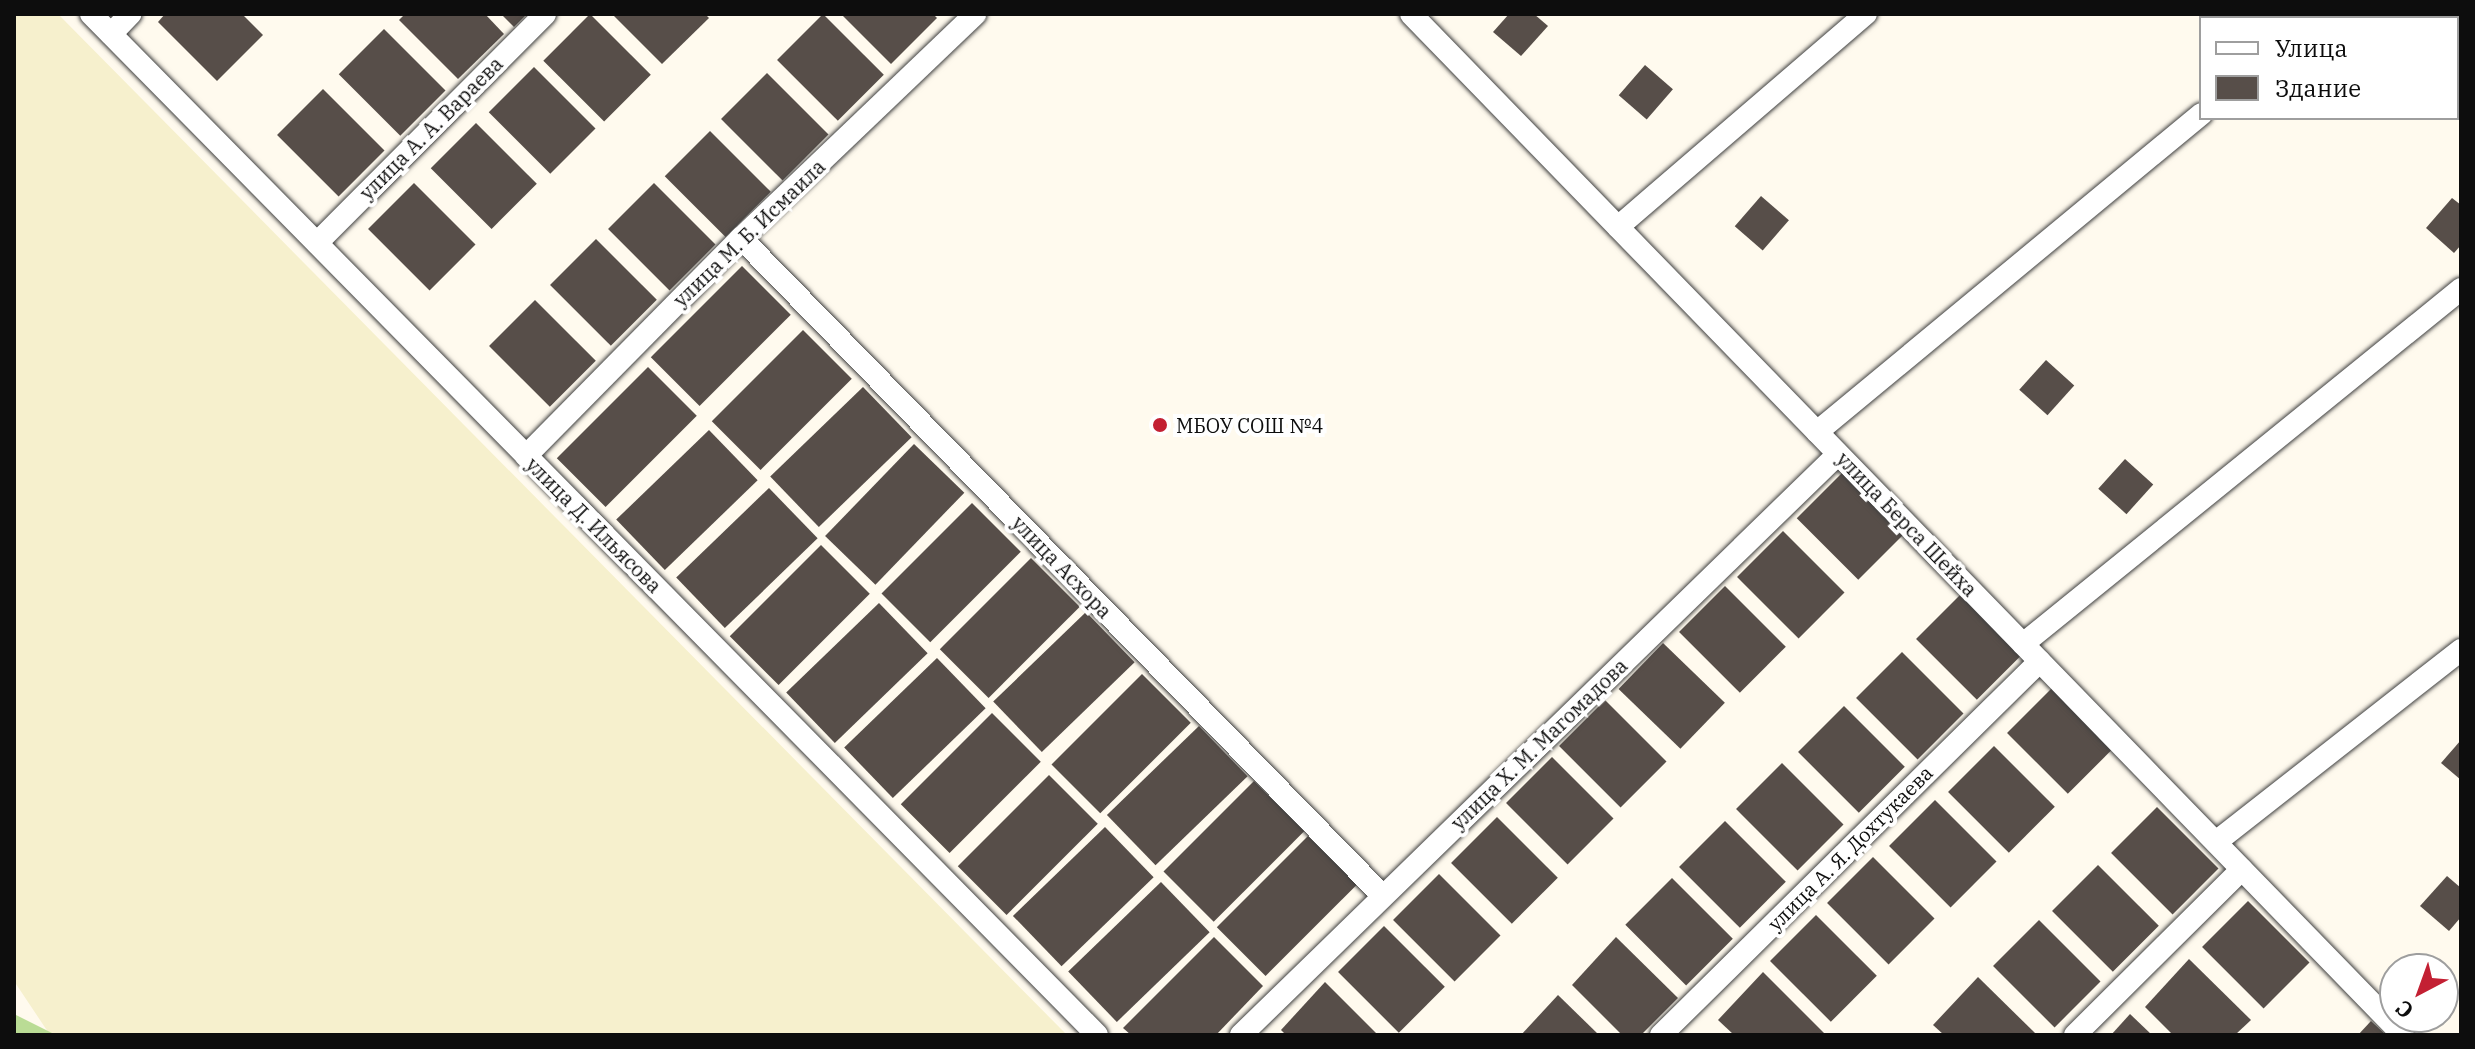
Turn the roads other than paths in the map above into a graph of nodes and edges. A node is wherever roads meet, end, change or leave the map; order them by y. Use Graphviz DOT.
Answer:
graph roads {
  1 [pos="91,14"];
  2 [pos="130,14"];
  3 [pos="545,14"];
  4 [pos="975,14"];
  5 [pos="1411,14"];
  6 [pos="1866,14"];
  7 [pos="111,34"];
  8 [pos="2199,116"];
  9 [pos="1618,227"];
  10 [pos="741,238"];
  11 [pos="317,243"];
  12 [pos="2461,289"];
  13 [pos="1817,432"];
  14 [pos="1838,454"];
  15 [pos="526,456"];
  16 [pos="2023,644"];
  17 [pos="2461,650"];
  18 [pos="2040,661"];
  19 [pos="2216,842"];
  20 [pos="2242,869"];
  21 [pos="1383,896"];
  22 [pos="1097,1035"];
  23 [pos="1241,1035"];
  24 [pos="1661,1035"];
  25 [pos="2075,1035"];
  26 [pos="2403,1035"];
  1 -- 7 [label="street, улица Д. Ильясова"];
  2 -- 7 [label="street"];
  3 -- 11 [label="street, улица А. А. Вараева"];
  4 -- 10 [label="street, улица М. Б. Исмаила"];
  5 -- 9 [label="street, улица Берса Шейха"];
  6 -- 9 [label="street"];
  7 -- 11 [label="street, улица Д. Ильясова"];
  8 -- 13 [label="street"];
  9 -- 13 [label="street, улица Берса Шейха"];
  10 -- 15 [label="street, улица М. Б. Исмаила"];
  10 -- 21 [label="street, улица Асхора"];
  11 -- 15 [label="street, улица Д. Ильясова"];
  12 -- 16 [label="street"];
  13 -- 14 [label="street, улица Берса Шейха"];
  14 -- 16 [label="street, улица Берса Шейха"];
  14 -- 21 [label="street, улица Х. М. Магомадова"];
  15 -- 22 [label="street, улица Д. Ильясова"];
  16 -- 18 [label="street, улица Берса Шейха"];
  17 -- 19 [label="street"];
  18 -- 19 [label="street, улица Берса Шейха"];
  18 -- 24 [label="street, улица А. Я. Дохтукаева"];
  19 -- 20 [label="street, улица Берса Шейха"];
  20 -- 25 [label="street"];
  20 -- 26 [label="street, улица Берса Шейха"];
  21 -- 23 [label="street, улица Х. М. Магомадова"];
}
